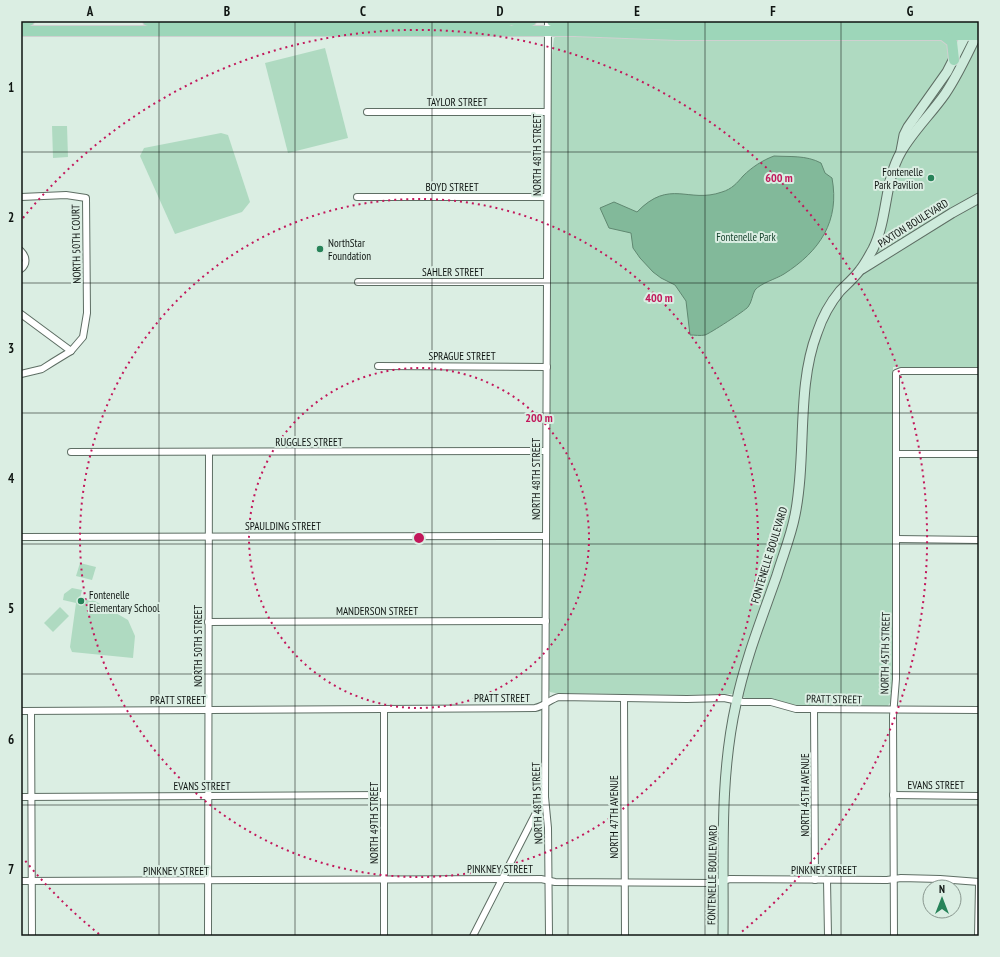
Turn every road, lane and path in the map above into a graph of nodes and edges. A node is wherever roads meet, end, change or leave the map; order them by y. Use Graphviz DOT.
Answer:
graph roads {
  1 [pos="21,21"];
  2 [pos="29,21"];
  3 [pos="148,21"];
  4 [pos="509,21"];
  5 [pos="514,21"];
  6 [pos="531,21"];
  7 [pos="209,24"];
  8 [pos="423,24"];
  9 [pos="549,24"];
  10 [pos="919,24"];
  11 [pos="891,26"];
  12 [pos="779,27"];
  13 [pos="21,30"];
  14 [pos="975,30"];
  15 [pos="836,35"];
  16 [pos="943,35"];
  17 [pos="954,60"];
  18 [pos="367,112"];
  19 [pos="547,112"];
  20 [pos="900,152"];
  21 [pos="21,197"];
  22 [pos="357,197"];
  23 [pos="547,197"];
  24 [pos="979,198"];
  25 [pos="874,247"];
  26 [pos="21,251"];
  27 [pos="886,255"];
  28 [pos="21,269"];
  29 [pos="860,270"];
  30 [pos="358,282"];
  31 [pos="547,282"];
  32 [pos="21,314"];
  33 [pos="72,351"];
  34 [pos="378,366"];
  35 [pos="546,367"];
  36 [pos="979,371"];
  37 [pos="21,374"];
  38 [pos="546,451"];
  39 [pos="72,452"];
  40 [pos="209,452"];
  41 [pos="896,454"];
  42 [pos="979,454"];
  43 [pos="546,536"];
  44 [pos="21,537"];
  45 [pos="208,537"];
  46 [pos="896,539"];
  47 [pos="979,540"];
  48 [pos="546,621"];
  49 [pos="208,622"];
  50 [pos="624,698"];
  51 [pos="737,701"];
  52 [pos="546,704"];
  53 [pos="384,709"];
  54 [pos="814,709"];
  55 [pos="208,710"];
  56 [pos="894,710"];
  57 [pos="979,710"];
  58 [pos="21,711"];
  59 [pos="32,711"];
  60 [pos="384,795"];
  61 [pos="893,795"];
  62 [pos="208,796"];
  63 [pos="979,796"];
  64 [pos="21,797"];
  65 [pos="32,797"];
  66 [pos="544,797"];
  67 [pos="502,879"];
  68 [pos="894,879"];
  69 [pos="384,880"];
  70 [pos="548,880"];
  71 [pos="815,880"];
  72 [pos="827,880"];
  73 [pos="32,881"];
  74 [pos="208,881"];
  75 [pos="724,881"];
  76 [pos="21,882"];
  77 [pos="624,882"];
  78 [pos="979,884"];
  79 [pos="32,936"];
  80 [pos="208,936"];
  81 [pos="384,936"];
  82 [pos="472,936"];
  83 [pos="549,936"];
  84 [pos="625,936"];
  85 [pos="723,936"];
  86 [pos="828,936"];
  87 [pos="894,936"];
  88 [pos="978,936"];
  1 -- 2 [label="main road"];
  3 -- 7 [label="main road"];
  4 -- 8 [label="main road"];
  5 -- 6 [label="main road"];
  7 -- 8 [label="main road"];
  7 -- 13 [label="main road"];
  8 -- 9 [label="main road"];
  9 -- 12 [label="main road"];
  9 -- 19 [label="street, NORTH 48TH STREET"];
  10 -- 11 [label="main road"];
  10 -- 14 [label="main road"];
  11 -- 12 [label="main road"];
  11 -- 15 [label="main road"];
  12 -- 15 [label="main road"];
  14 -- 16 [label="main road"];
  14 -- 17 [label="main road, FONTENELLE BOULEVARD"];
  14 -- 20 [label="main road, FONTENELLE BOULEVARD"];
  15 -- 16 [label="main road"];
  16 -- 17 [label="main road"];
  17 -- 20 [label="main road, FONTENELLE BOULEVARD"];
  18 -- 19 [label="street, TAYLOR STREET"];
  19 -- 23 [label="street, NORTH 48TH STREET"];
  20 -- 25 [label="main road, FONTENELLE BOULEVARD"];
  21 -- 33 [label="street, NORTH 50TH COURT"];
  22 -- 23 [label="street, BOYD STREET"];
  23 -- 31 [label="street, NORTH 48TH STREET"];
  24 -- 27 [label="main road, PAXTON BOULEVARD"];
  25 -- 27 [label="main road"];
  25 -- 29 [label="main road, FONTENELLE BOULEVARD"];
  26 -- 28 [label="street"];
  27 -- 29 [label="main road, PAXTON BOULEVARD"];
  29 -- 51 [label="main road, FONTENELLE BOULEVARD"];
  30 -- 31 [label="street, SAHLER STREET"];
  31 -- 35 [label="street, NORTH 48TH STREET"];
  32 -- 33 [label="street"];
  33 -- 37 [label="street"];
  34 -- 35 [label="street, SPRAGUE STREET"];
  35 -- 38 [label="street, NORTH 48TH STREET"];
  36 -- 41 [label="street, NORTH 45TH STREET"];
  38 -- 40 [label="street, RUGGLES STREET"];
  38 -- 43 [label="street, NORTH 48TH STREET"];
  39 -- 40 [label="street, RUGGLES STREET"];
  40 -- 45 [label="street, NORTH 50TH STREET"];
  41 -- 42 [label="street"];
  41 -- 46 [label="street, NORTH 45TH STREET"];
  43 -- 45 [label="street, SPAULDING STREET"];
  43 -- 48 [label="street, NORTH 48TH STREET"];
  44 -- 45 [label="street, SPAULDING STREET"];
  45 -- 49 [label="street, NORTH 50TH STREET"];
  46 -- 47 [label="street"];
  46 -- 56 [label="street, NORTH 45TH STREET"];
  48 -- 49 [label="street, MANDERSON STREET"];
  48 -- 52 [label="street, NORTH 48TH STREET"];
  49 -- 55 [label="street, NORTH 50TH STREET"];
  50 -- 51 [label="street, PRATT STREET"];
  50 -- 52 [label="street, PRATT STREET"];
  50 -- 77 [label="street, NORTH 47TH AVENUE"];
  51 -- 54 [label="street, PRATT STREET"];
  51 -- 75 [label="main road, FONTENELLE BOULEVARD"];
  52 -- 53 [label="street, PRATT STREET"];
  52 -- 66 [label="street, NORTH 48TH STREET"];
  53 -- 55 [label="street, PRATT STREET"];
  53 -- 60 [label="street, NORTH 49TH STREET"];
  54 -- 56 [label="street, PRATT STREET"];
  54 -- 71 [label="street, NORTH 45TH AVENUE"];
  55 -- 59 [label="street, PRATT STREET"];
  55 -- 62 [label="street, NORTH 50TH STREET"];
  56 -- 57 [label="street, PRATT STREET"];
  56 -- 61 [label="street, NORTH 45TH STREET"];
  58 -- 59 [label="street, PRATT STREET"];
  59 -- 65 [label="street"];
  60 -- 62 [label="street, EVANS STREET"];
  60 -- 69 [label="street, NORTH 49TH STREET"];
  61 -- 63 [label="street, EVANS STREET"];
  61 -- 68 [label="street, NORTH 45TH STREET"];
  62 -- 65 [label="street, EVANS STREET"];
  62 -- 74 [label="street, NORTH 50TH STREET"];
  64 -- 65 [label="street, EVANS STREET"];
  65 -- 73 [label="street"];
  66 -- 67 [label="street"];
  66 -- 70 [label="street, NORTH 48TH STREET"];
  67 -- 69 [label="street, PINKNEY STREET"];
  67 -- 70 [label="street, PINKNEY STREET"];
  67 -- 82 [label="street"];
  68 -- 72 [label="street, PINKNEY STREET"];
  68 -- 78 [label="street, PINKNEY STREET"];
  68 -- 87 [label="street, NORTH 45TH STREET"];
  69 -- 74 [label="street, PINKNEY STREET"];
  69 -- 81 [label="street, NORTH 49TH STREET"];
  70 -- 77 [label="street, PINKNEY STREET"];
  70 -- 83 [label="street, NORTH 48TH STREET"];
  71 -- 72 [label="street, PINKNEY STREET"];
  71 -- 75 [label="street, PINKNEY STREET"];
  72 -- 86 [label="street"];
  73 -- 74 [label="street, PINKNEY STREET"];
  73 -- 76 [label="street, PINKNEY STREET"];
  73 -- 79 [label="street"];
  74 -- 80 [label="street, NORTH 50TH STREET"];
  75 -- 77 [label="street, PINKNEY STREET"];
  75 -- 85 [label="main road, FONTENELLE BOULEVARD"];
  77 -- 84 [label="street, NORTH 47TH AVENUE"];
  78 -- 88 [label="street"];
}
